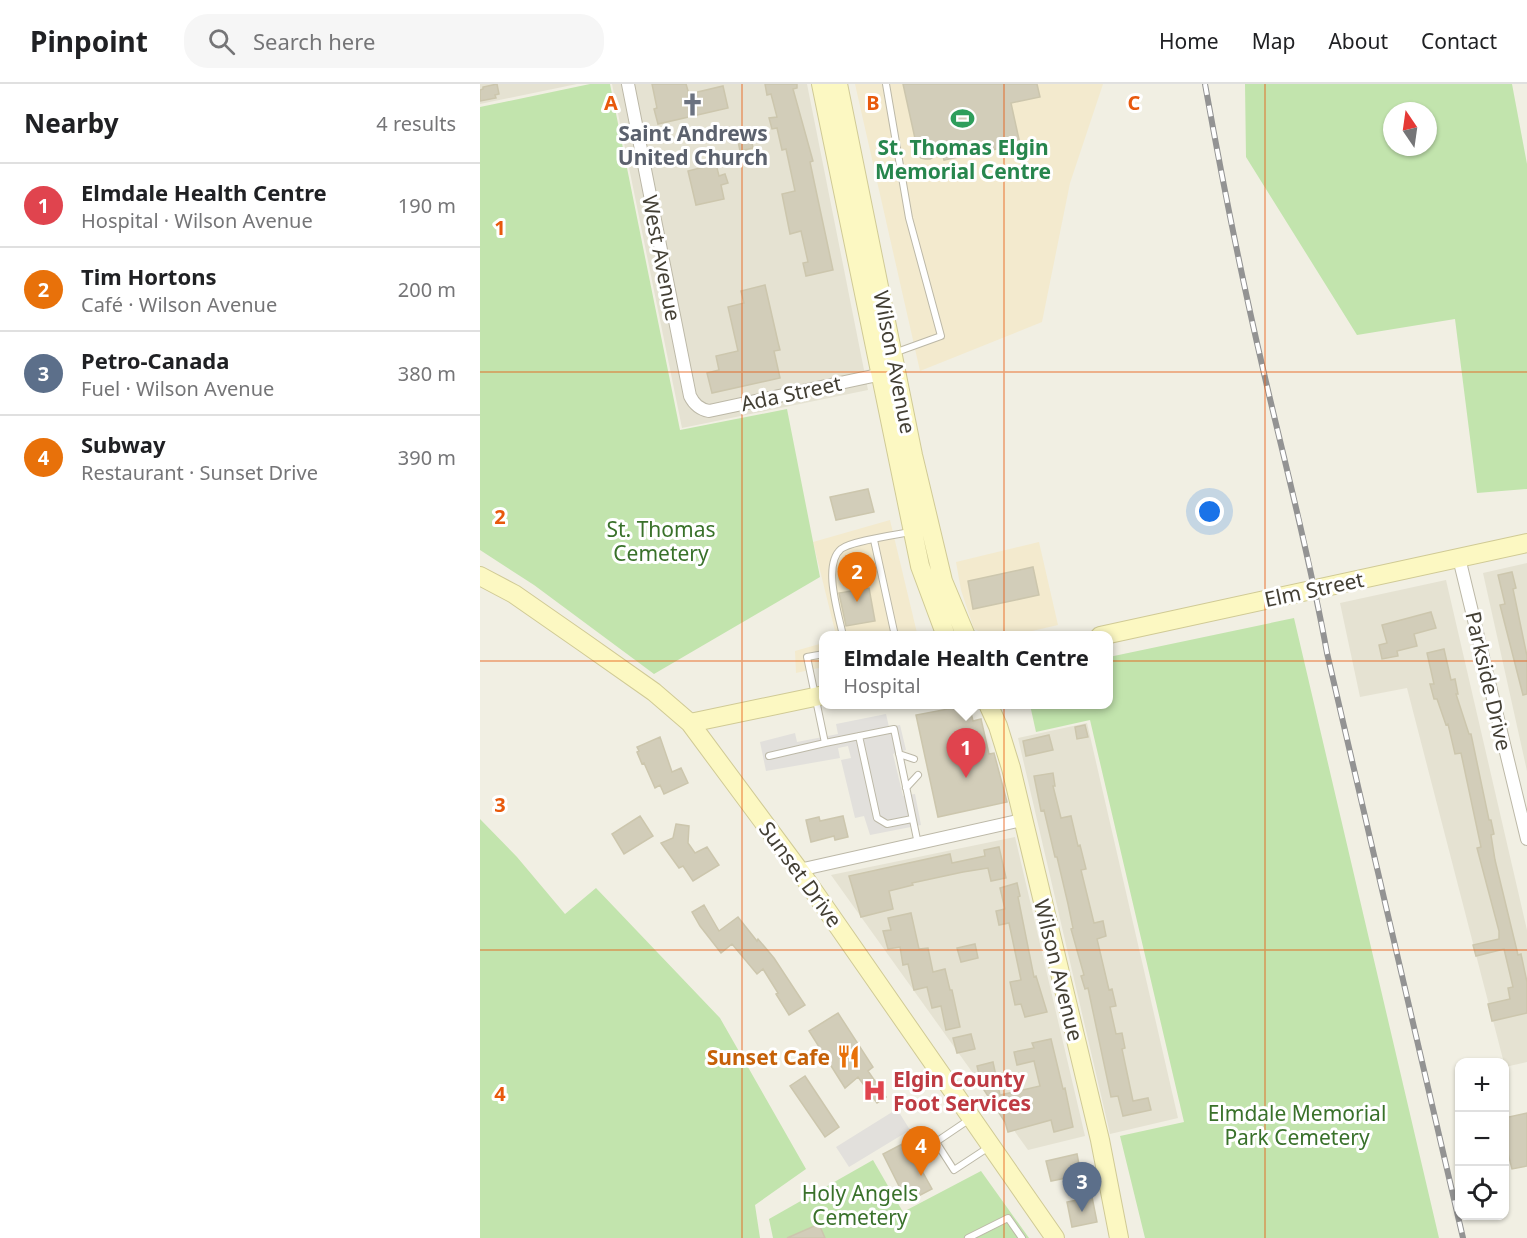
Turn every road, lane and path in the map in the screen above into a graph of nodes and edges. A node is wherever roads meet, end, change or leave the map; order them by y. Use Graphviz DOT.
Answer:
graph roads {
  1 [pos="628,84"];
  2 [pos="821,84"];
  3 [pos="838,84"];
  4 [pos="886,84"];
  5 [pos="854,204"];
  6 [pos="894,353"];
  7 [pos="889,373"];
  8 [pos="690,396"];
  9 [pos="905,457"];
  10 [pos="912,531"];
  11 [pos="874,540"];
  12 [pos="1527,543"];
  13 [pos="1459,558"];
  14 [pos="480,576"];
  15 [pos="933,604"];
  16 [pos="842,631"];
  17 [pos="894,631"];
  18 [pos="931,631"];
  19 [pos="944,631"];
  20 [pos="964,631"];
  21 [pos="1113,633"];
  22 [pos="819,655"];
  23 [pos="819,696"];
  24 [pos="821,709"];
  25 [pos="990,709"];
  26 [pos="690,723"];
  27 [pos="859,736"];
  28 [pos="825,743"];
  29 [pos="899,754"];
  30 [pos="769,756"];
  31 [pos="914,759"];
  32 [pos="918,775"];
  33 [pos="906,789"];
  34 [pos="912,819"];
  35 [pos="1022,820"];
  36 [pos="1527,839"];
  37 [pos="918,844"];
  38 [pos="799,870"];
  39 [pos="973,1118"];
  40 [pos="992,1146"];
  41 [pos="968,1238"];
  42 [pos="1022,1238"];
  43 [pos="1055,1238"];
  44 [pos="1119,1238"];
  1 -- 8 [label="street, West Avenue"];
  2 -- 5 [label="street, Wilson Avenue"];
  3 -- 5 [label="street, Wilson Avenue"];
  4 -- 6 [label="lane"];
  5 -- 6 [label="street, Wilson Avenue"];
  5 -- 7 [label="street, Wilson Avenue"];
  6 -- 7 [label="street, Wilson Avenue"];
  7 -- 8 [label="street, Ada Street"];
  7 -- 9 [label="street, Wilson Avenue"];
  9 -- 10 [label="street, Wilson Avenue"];
  9 -- 20 [label="street, Wilson Avenue"];
  10 -- 11 [label="lane"];
  10 -- 15 [label="street, Wilson Avenue"];
  11 -- 16 [label="lane"];
  11 -- 17 [label="lane"];
  12 -- 13 [label="street, Elm Street"];
  13 -- 21 [label="street, Elm Street"];
  13 -- 36 [label="street, Parkside Drive"];
  14 -- 26 [label="street, Sunset Drive"];
  15 -- 18 [label="street"];
  15 -- 19 [label="street, Wilson Avenue"];
  22 -- 23 [label="lane"];
  23 -- 26 [label="street"];
  24 -- 28 [label="lane"];
  25 -- 35 [label="street, Wilson Avenue"];
  26 -- 38 [label="street, Sunset Drive"];
  27 -- 28 [label="lane"];
  27 -- 29 [label="lane"];
  27 -- 34 [label="lane"];
  28 -- 30 [label="lane"];
  29 -- 31 [label="lane"];
  29 -- 33 [label="lane"];
  32 -- 33 [label="lane"];
  33 -- 34 [label="lane"];
  34 -- 37 [label="lane"];
  35 -- 37 [label="street"];
  35 -- 44 [label="street, Wilson Avenue"];
  37 -- 38 [label="street"];
  38 -- 39 [label="street, Sunset Drive"];
  39 -- 40 [label="street, Sunset Drive"];
  39 -- 40 [label="lane"];
  40 -- 43 [label="street, Sunset Drive"];
  41 -- 42 [label="lane"];
}
